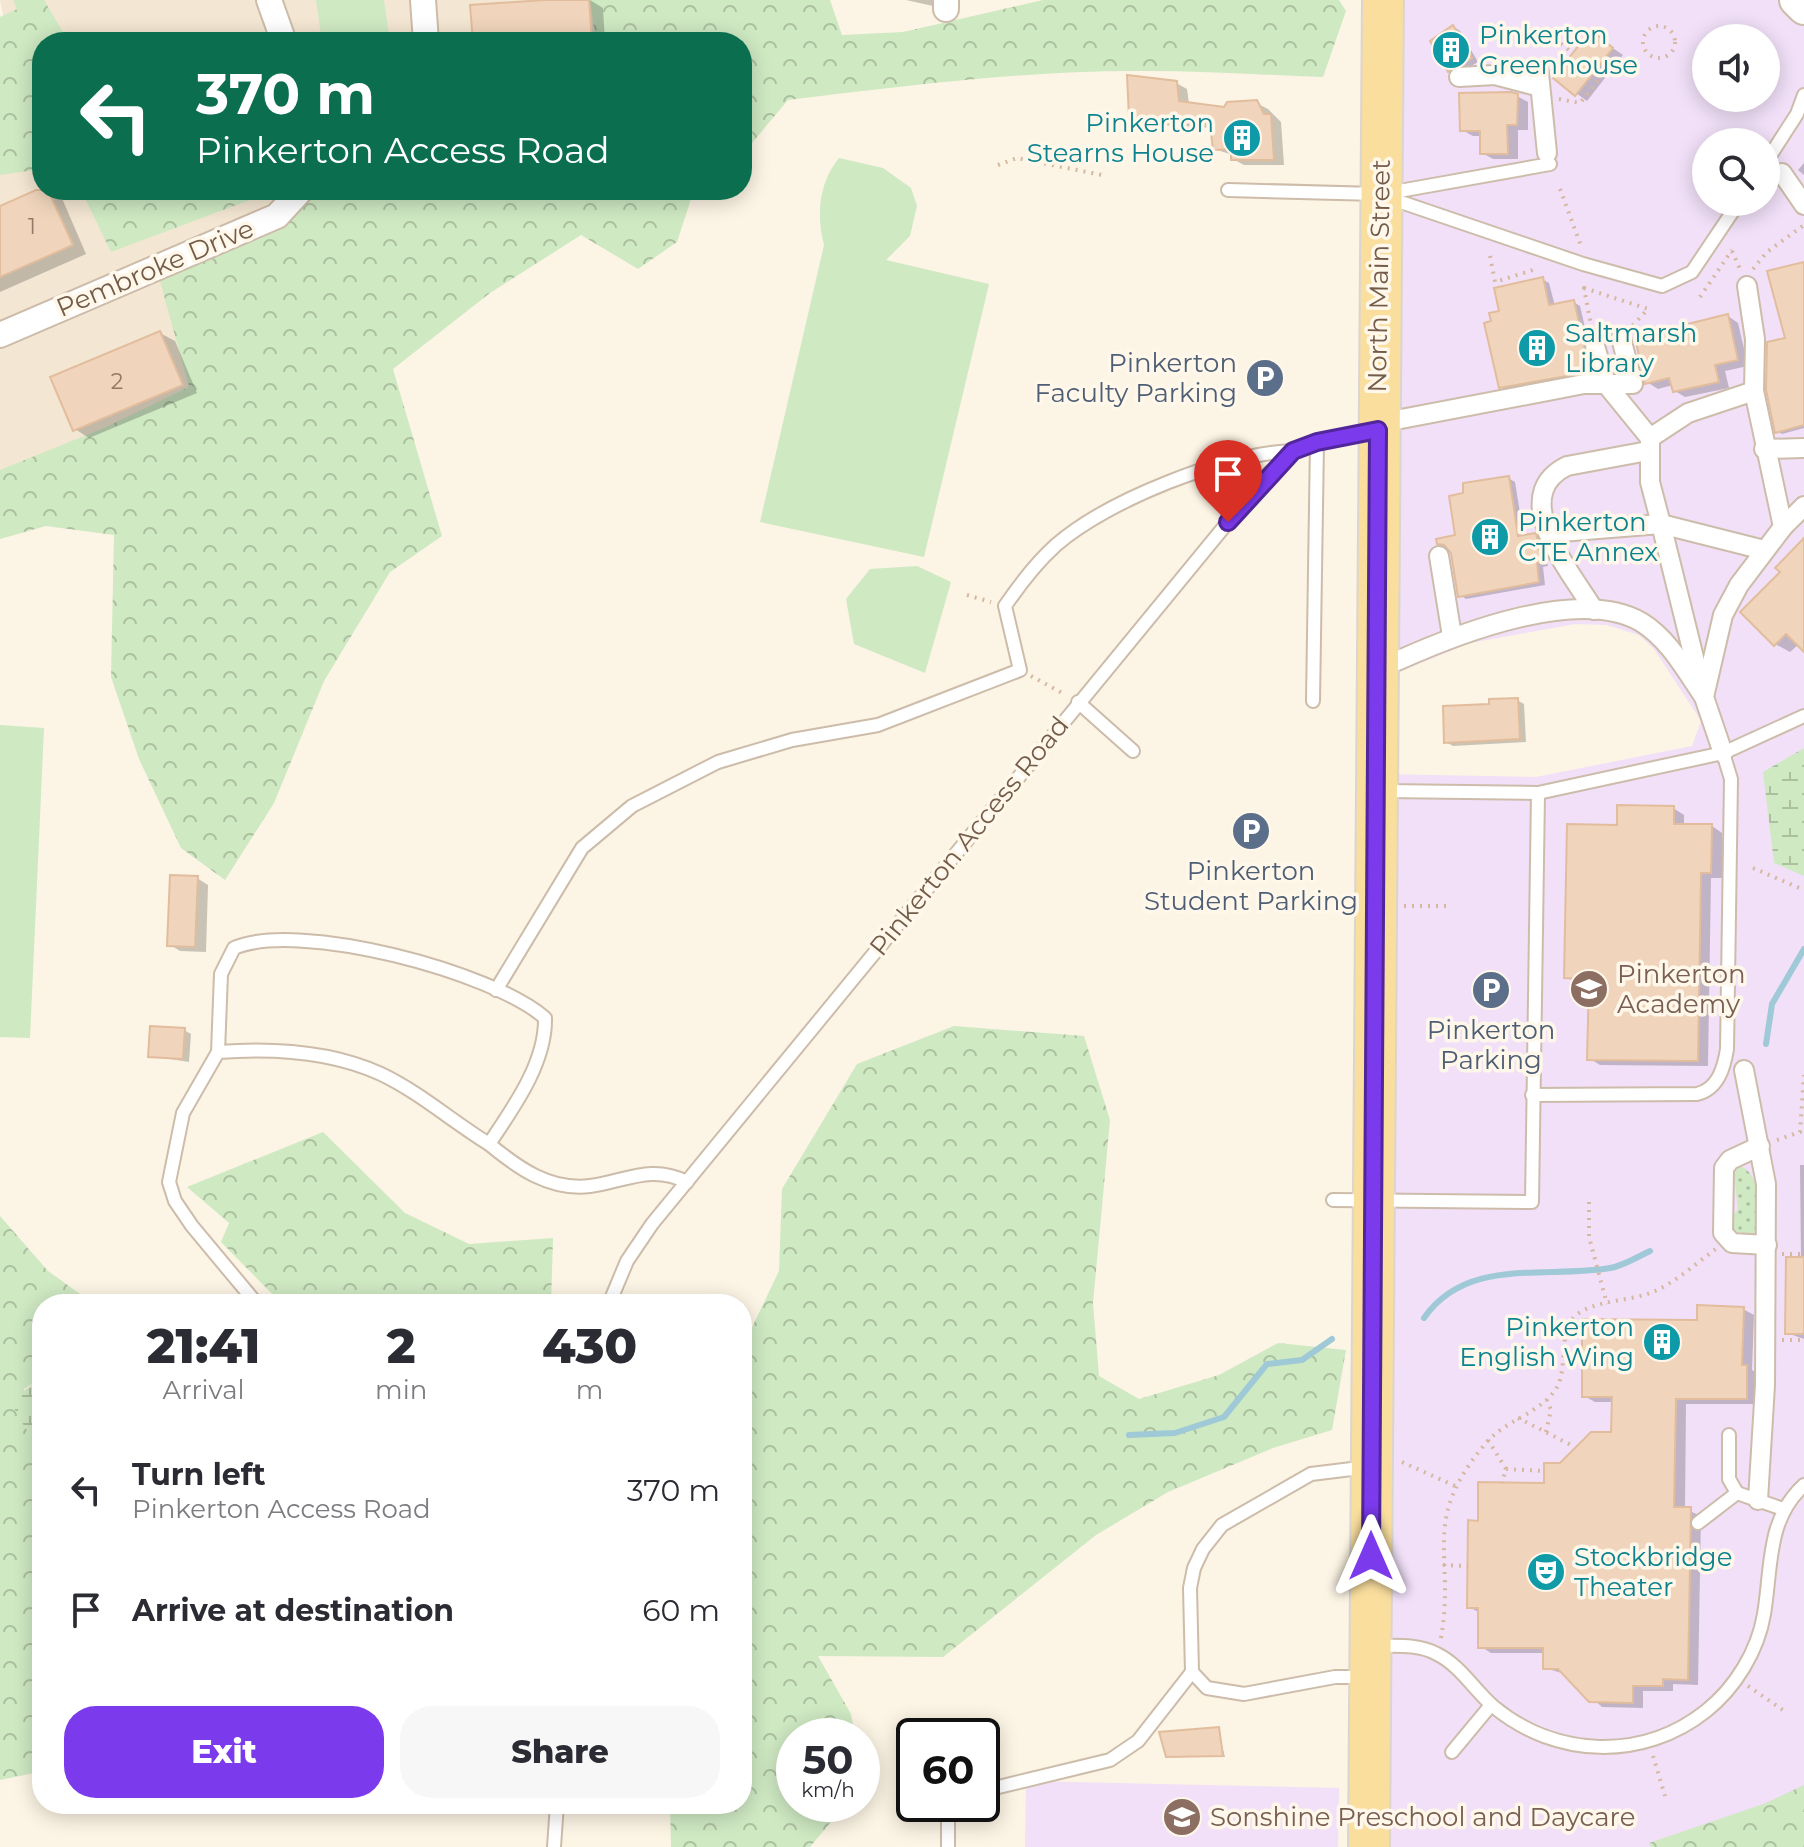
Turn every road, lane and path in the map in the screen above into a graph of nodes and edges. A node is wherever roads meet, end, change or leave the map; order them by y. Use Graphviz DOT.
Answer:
graph roads {
  1 [pos="269,0"];
  2 [pos="423,0"];
  3 [pos="1383,0"];
  4 [pos="1796,0"];
  5 [pos="1804,8"];
  6 [pos="1661,26"];
  7 [pos="280,32"];
  8 [pos="425,32"];
  9 [pos="1548,34"];
  10 [pos="1573,53"];
  11 [pos="1602,76"];
  12 [pos="1459,77"];
  13 [pos="1540,85"];
  14 [pos="1804,95"];
  15 [pos="1780,140"];
  16 [pos="1549,158"];
  17 [pos="998,165"];
  18 [pos="1782,173"];
  19 [pos="1102,175"];
  20 [pos="1560,189"];
  21 [pos="1228,190"];
  22 [pos="1380,194"];
  23 [pos="292,200"];
  24 [pos="1804,205"];
  25 [pos="1730,216"];
  26 [pos="1804,225"];
  27 [pos="1582,248"];
  28 [pos="1732,250"];
  29 [pos="1490,256"];
  30 [pos="1533,270"];
  31 [pos="1749,278"];
  32 [pos="1700,297"];
  33 [pos="0,335"];
  34 [pos="1621,338"];
  35 [pos="1595,346"];
  36 [pos="1606,384"];
  37 [pos="1754,391"];
  38 [pos="1389,424"];
  39 [pos="1317,442"];
  40 [pos="1649,444"];
  41 [pos="1804,448"];
  42 [pos="1764,449"];
  43 [pos="1293,451"];
  44 [pos="1804,506"];
  45 [pos="1661,524"];
  46 [pos="1783,527"];
  47 [pos="1548,533"];
  48 [pos="1764,550"];
  49 [pos="1439,556"];
  50 [pos="967,595"];
  51 [pos="1005,606"];
  52 [pos="1594,610"];
  53 [pos="1452,636"];
  54 [pos="1397,661"];
  55 [pos="1020,670"];
  56 [pos="1053,687"];
  57 [pos="1704,697"];
  58 [pos="1313,701"];
  59 [pos="1078,702"];
  60 [pos="1804,716"];
  61 [pos="1133,751"];
  62 [pos="1723,753"];
  63 [pos="1376,791"];
  64 [pos="1538,793"];
  65 [pos="1753,868"];
  66 [pos="1804,890"];
  67 [pos="1395,906"];
  68 [pos="1449,906"];
  69 [pos="496,990"];
  70 [pos="218,1052"];
  71 [pos="1744,1070"];
  72 [pos="1804,1075"];
  73 [pos="1532,1095"];
  74 [pos="489,1144"];
  75 [pos="1760,1146"];
  76 [pos="687,1182"];
  77 [pos="1333,1200"];
  78 [pos="1373,1201"];
  79 [pos="1589,1202"];
  80 [pos="1728,1241"];
  81 [pos="1767,1245"];
  82 [pos="249,1294"];
  83 [pos="613,1294"];
  84 [pos="1607,1304"];
  85 [pos="1547,1400"];
  86 [pos="1518,1418"];
  87 [pos="1546,1432"];
  88 [pos="1729,1435"];
  89 [pos="1488,1440"];
  90 [pos="1575,1447"];
  91 [pos="1382,1462"];
  92 [pos="1506,1469"];
  93 [pos="1544,1471"];
  94 [pos="1502,1483"];
  95 [pos="1804,1485"];
  96 [pos="1455,1486"];
  97 [pos="1737,1493"];
  98 [pos="1758,1500"];
  99 [pos="1783,1509"];
  100 [pos="1698,1523"];
  101 [pos="1443,1565"];
  102 [pos="1468,1566"];
  103 [pos="1440,1639"];
  104 [pos="1370,1661"];
  105 [pos="1192,1672"];
  106 [pos="1756,1692"];
  107 [pos="1491,1705"];
  108 [pos="1783,1710"];
  109 [pos="1452,1752"];
  110 [pos="1652,1754"];
  111 [pos="1000,1787"];
  112 [pos="1665,1796"];
  113 [pos="556,1814"];
  114 [pos="948,1822"];
  115 [pos="554,1847"];
  116 [pos="948,1847"];
  117 [pos="1369,1847"];
  1 -- 7 [label="street"];
  2 -- 8 [label="street"];
  3 -- 22 [label="main road, North Main Street"];
  4 -- 5 [label="street"];
  6 -- 6 [label="path"];
  9 -- 10 [label="path"];
  11 -- 13 [label="path"];
  12 -- 13 [label="street"];
  13 -- 16 [label="street"];
  14 -- 15 [label="lane"];
  16 -- 22 [label="lane"];
  17 -- 19 [label="path"];
  18 -- 24 [label="street"];
  20 -- 27 [label="path"];
  21 -- 22 [label="lane"];
  22 -- 25 [label="lane"];
  22 -- 38 [label="main road, North Main Street"];
  23 -- 33 [label="street, Pembroke Drive"];
  26 -- 31 [label="path"];
  28 -- 32 [label="path"];
  29 -- 30 [label="path"];
  31 -- 37 [label="street"];
  34 -- 35 [label="path"];
  34 -- 35 [label="path"];
  34 -- 36 [label="street"];
  35 -- 36 [label="street"];
  36 -- 38 [label="street"];
  36 -- 40 [label="street"];
  37 -- 40 [label="street"];
  37 -- 42 [label="street"];
  38 -- 39 [label="lane, Pinkerton Access Road"];
  38 -- 63 [label="main road, North Main Street"];
  39 -- 43 [label="lane, Pinkerton Access Road"];
  39 -- 58 [label="lane"];
  40 -- 45 [label="street"];
  40 -- 47 [label="street"];
  41 -- 42 [label="street"];
  42 -- 46 [label="street"];
  43 -- 51 [label="lane"];
  43 -- 59 [label="lane, Pinkerton Access Road"];
  44 -- 46 [label="street"];
  45 -- 47 [label="street"];
  45 -- 48 [label="street"];
  45 -- 57 [label="street"];
  46 -- 48 [label="street"];
  47 -- 52 [label="street"];
  48 -- 57 [label="street"];
  49 -- 53 [label="street"];
  50 -- 51 [label="path"];
  51 -- 55 [label="lane"];
  52 -- 53 [label="street"];
  52 -- 57 [label="street"];
  53 -- 54 [label="street"];
  55 -- 56 [label="path"];
  55 -- 69 [label="lane"];
  57 -- 62 [label="street"];
  59 -- 61 [label="lane"];
  59 -- 76 [label="lane, Pinkerton Access Road"];
  60 -- 62 [label="lane"];
  62 -- 64 [label="lane"];
  62 -- 73 [label="lane"];
  63 -- 64 [label="lane"];
  63 -- 78 [label="main road, North Main Street"];
  64 -- 73 [label="lane"];
  65 -- 66 [label="path"];
  67 -- 68 [label="path"];
  69 -- 70 [label="lane"];
  69 -- 74 [label="lane"];
  70 -- 74 [label="lane"];
  70 -- 82 [label="lane"];
  71 -- 75 [label="street"];
  72 -- 75 [label="path"];
  73 -- 78 [label="lane"];
  74 -- 76 [label="lane"];
  75 -- 80 [label="street"];
  75 -- 81 [label="street"];
  76 -- 83 [label="lane, Pinkerton Access Road"];
  77 -- 78 [label="lane"];
  78 -- 91 [label="main road, North Main Street"];
  79 -- 84 [label="path"];
  80 -- 81 [label="street"];
  80 -- 84 [label="path"];
  81 -- 98 [label="street"];
  84 -- 85 [label="path"];
  85 -- 86 [label="path"];
  85 -- 87 [label="path"];
  86 -- 87 [label="path"];
  86 -- 89 [label="path"];
  87 -- 90 [label="path"];
  88 -- 97 [label="lane"];
  89 -- 92 [label="path"];
  89 -- 96 [label="path"];
  91 -- 96 [label="path"];
  91 -- 104 [label="main road, North Main Street"];
  91 -- 105 [label="lane"];
  92 -- 93 [label="path"];
  92 -- 94 [label="path"];
  95 -- 99 [label="lane"];
  96 -- 101 [label="path"];
  97 -- 98 [label="lane"];
  97 -- 100 [label="lane"];
  98 -- 99 [label="lane"];
  99 -- 107 [label="lane"];
  101 -- 102 [label="path"];
  101 -- 103 [label="path"];
  104 -- 105 [label="lane"];
  104 -- 107 [label="lane"];
  104 -- 117 [label="main road, North Main Street"];
  105 -- 111 [label="lane"];
  106 -- 108 [label="path"];
  107 -- 109 [label="lane"];
  110 -- 112 [label="path"];
  113 -- 115 [label="lane"];
  114 -- 116 [label="lane"];
}
